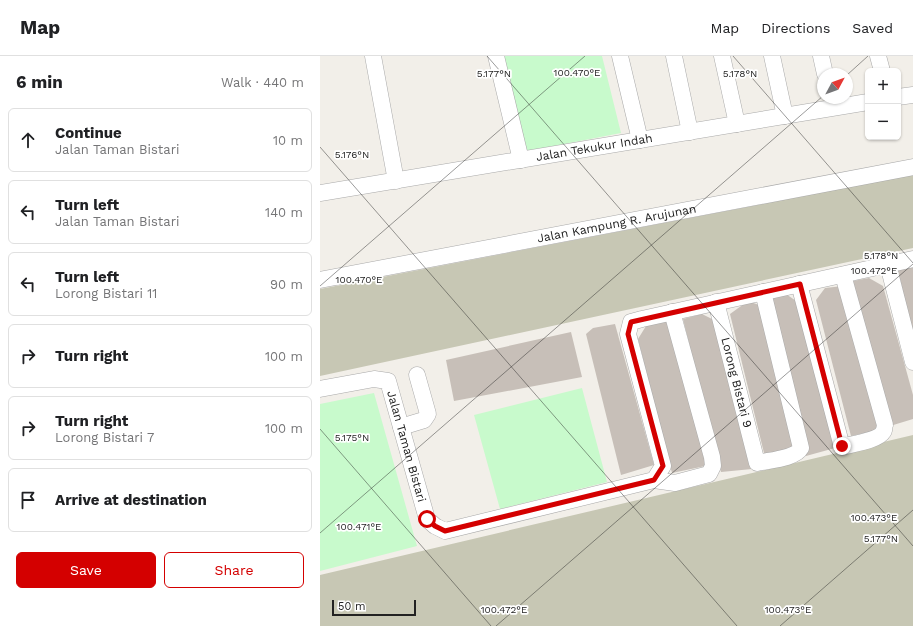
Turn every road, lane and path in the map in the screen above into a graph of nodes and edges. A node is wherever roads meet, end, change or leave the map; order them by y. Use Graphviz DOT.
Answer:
graph roads {
  1 [pos="373,56"];
  2 [pos="496,56"];
  3 [pos="620,56"];
  4 [pos="674,56"];
  5 [pos="722,56"];
  6 [pos="772,56"];
  7 [pos="821,56"];
  8 [pos="878,56"];
  9 [pos="824,68"];
  10 [pos="881,68"];
  11 [pos="913,95"];
  12 [pos="901,97"];
  13 [pos="853,102"];
  14 [pos="865,102"];
  15 [pos="828,104"];
  16 [pos="785,116"];
  17 [pos="737,124"];
  18 [pos="690,132"];
  19 [pos="640,140"];
  20 [pos="521,160"];
  21 [pos="913,167"];
  22 [pos="396,181"];
  23 [pos="320,193"];
  24 [pos="913,259"];
  25 [pos="888,265"];
  26 [pos="843,275"];
  27 [pos="320,280"];
  28 [pos="800,284"];
  29 [pos="763,292"];
  30 [pos="716,302"];
  31 [pos="672,312"];
  32 [pos="913,362"];
  33 [pos="417,375"];
  34 [pos="320,390"];
  35 [pos="401,427"];
  36 [pos="654,480"];
  1 -- 22 [label="street"];
  2 -- 20 [label="street"];
  3 -- 19 [label="street"];
  4 -- 18 [label="street"];
  5 -- 17 [label="street"];
  6 -- 16 [label="street"];
  7 -- 9 [label="street"];
  8 -- 10 [label="street"];
  11 -- 12 [label="street"];
  13 -- 14 [label="street, Jalan Tekukur Indah"];
  15 -- 16 [label="street, Jalan Tekukur Indah"];
  16 -- 17 [label="street, Jalan Tekukur Indah"];
  17 -- 18 [label="street, Jalan Tekukur Indah"];
  18 -- 19 [label="street, Jalan Tekukur Indah"];
  19 -- 20 [label="street, Jalan Tekukur Indah"];
  20 -- 22 [label="street, Jalan Tekukur Indah"];
  21 -- 27 [label="street, Jalan Kampung R. Arujunan"];
  22 -- 23 [label="street, Jalan Tekukur Indah"];
  24 -- 25 [label="street"];
  25 -- 26 [label="street"];
  25 -- 32 [label="street"];
  26 -- 28 [label="street"];
  26 -- 28 [label="street"];
  28 -- 29 [label="street"];
  29 -- 30 [label="street"];
  29 -- 30 [label="street, Lorong Bistari 9"];
  30 -- 31 [label="street"];
  31 -- 36 [label="street"];
  31 -- 36 [label="street"];
  33 -- 35 [label="street"];
  34 -- 35 [label="street, Jalan Taman Bistari"];
  35 -- 36 [label="street, Jalan Taman Bistari"];
}
